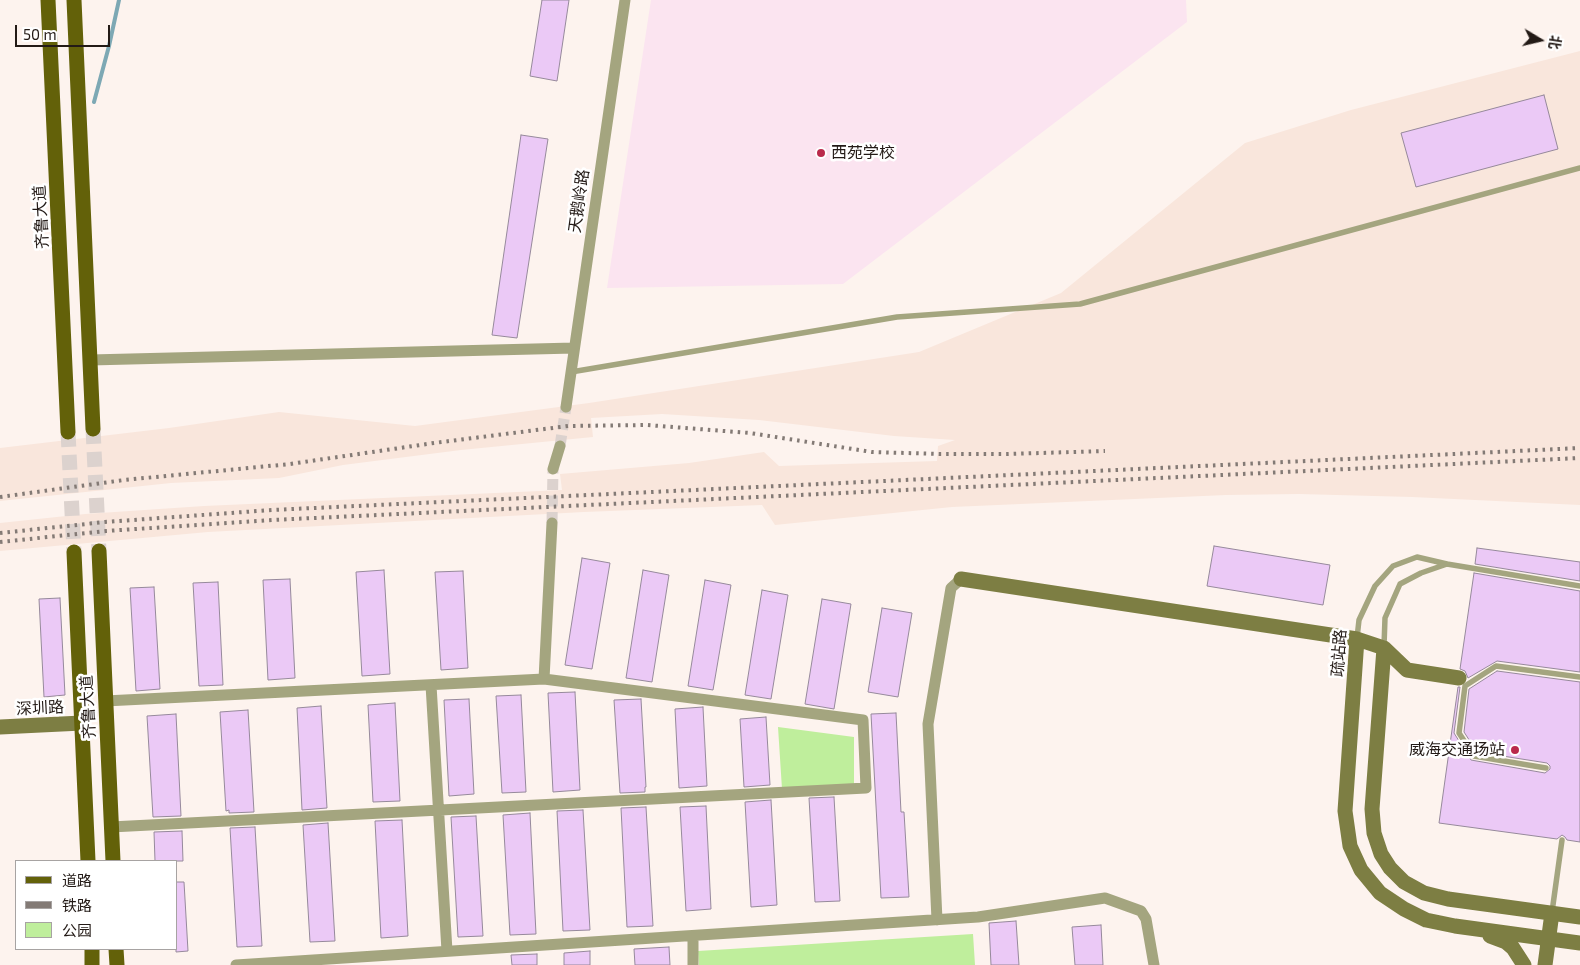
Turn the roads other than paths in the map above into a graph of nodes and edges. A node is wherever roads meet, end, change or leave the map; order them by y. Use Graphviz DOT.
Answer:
graph roads {
  1 [pos="48,0"];
  2 [pos="74,0"];
  3 [pos="625,0"];
  4 [pos="1580,168"];
  5 [pos="574,348"];
  6 [pos="90,360"];
  7 [pos="571,372"];
  8 [pos="566,407"];
  9 [pos="93,429"];
  10 [pos="68,432"];
  11 [pos="560,446"];
  12 [pos="553,469"];
  13 [pos="552,523"];
  14 [pos="99,551"];
  15 [pos="74,552"];
  16 [pos="1447,564"];
  17 [pos="961,579"];
  18 [pos="1580,586"];
  19 [pos="1357,639"];
  20 [pos="1384,648"];
  21 [pos="1580,677"];
  22 [pos="1459,678"];
  23 [pos="544,679"];
  24 [pos="431,685"];
  25 [pos="105,701"];
  26 [pos="82,723"];
  27 [pos="0,727"];
  28 [pos="1546,768"];
  29 [pos="438,810"];
  30 [pos="111,827"];
  31 [pos="1562,840"];
  32 [pos="88,860"];
  33 [pos="112,860"];
  34 [pos="1552,913"];
  35 [pos="1580,917"];
  36 [pos="937,920"];
  37 [pos="1476,928"];
  38 [pos="693,936"];
  39 [pos="1548,939"];
  40 [pos="1580,943"];
  41 [pos="92,950"];
  42 [pos="116,950"];
  43 [pos="447,951"];
  44 [pos="92,965"];
  45 [pos="117,965"];
  46 [pos="236,965"];
  47 [pos="693,965"];
  48 [pos="1154,965"];
  49 [pos="1524,965"];
  50 [pos="1545,965"];
  1 -- 10 [label="main road, 齐鲁大道"];
  2 -- 6 [label="main road"];
  3 -- 5 [label="street, 天鹅岭路"];
  4 -- 7 [label="lane"];
  5 -- 6 [label="street"];
  5 -- 7 [label="street, 天鹅岭路"];
  6 -- 9 [label="main road"];
  7 -- 8 [label="street, 天鹅岭路"];
  11 -- 12 [label="street"];
  13 -- 23 [label="street"];
  14 -- 25 [label="main road, 齐鲁大道"];
  15 -- 26 [label="main road, 齐鲁大道"];
  16 -- 18 [label="lane, 疏站路"];
  16 -- 19 [label="lane, 疏站路"];
  16 -- 20 [label="lane"];
  17 -- 19 [label="street"];
  17 -- 36 [label="street"];
  19 -- 20 [label="street"];
  19 -- 37 [label="street, 疏站路"];
  20 -- 22 [label="street"];
  20 -- 34 [label="street"];
  21 -- 28 [label="lane"];
  23 -- 24 [label="street"];
  23 -- 29 [label="street"];
  24 -- 25 [label="street"];
  24 -- 29 [label="street"];
  25 -- 30 [label="main road, 齐鲁大道"];
  26 -- 27 [label="street, 深圳路"];
  26 -- 32 [label="main road, 齐鲁大道"];
  29 -- 30 [label="street"];
  29 -- 43 [label="street"];
  30 -- 33 [label="main road, 齐鲁大道"];
  31 -- 34 [label="lane"];
  34 -- 35 [label="street"];
  34 -- 39 [label="street"];
  36 -- 38 [label="street"];
  36 -- 48 [label="street"];
  37 -- 39 [label="street, 疏站路"];
  37 -- 49 [label="street"];
  38 -- 43 [label="street"];
  38 -- 47 [label="street"];
  39 -- 40 [label="street, 疏站路"];
  39 -- 50 [label="street"];
  41 -- 44 [label="main road"];
  42 -- 45 [label="main road"];
  43 -- 46 [label="street"];
}
